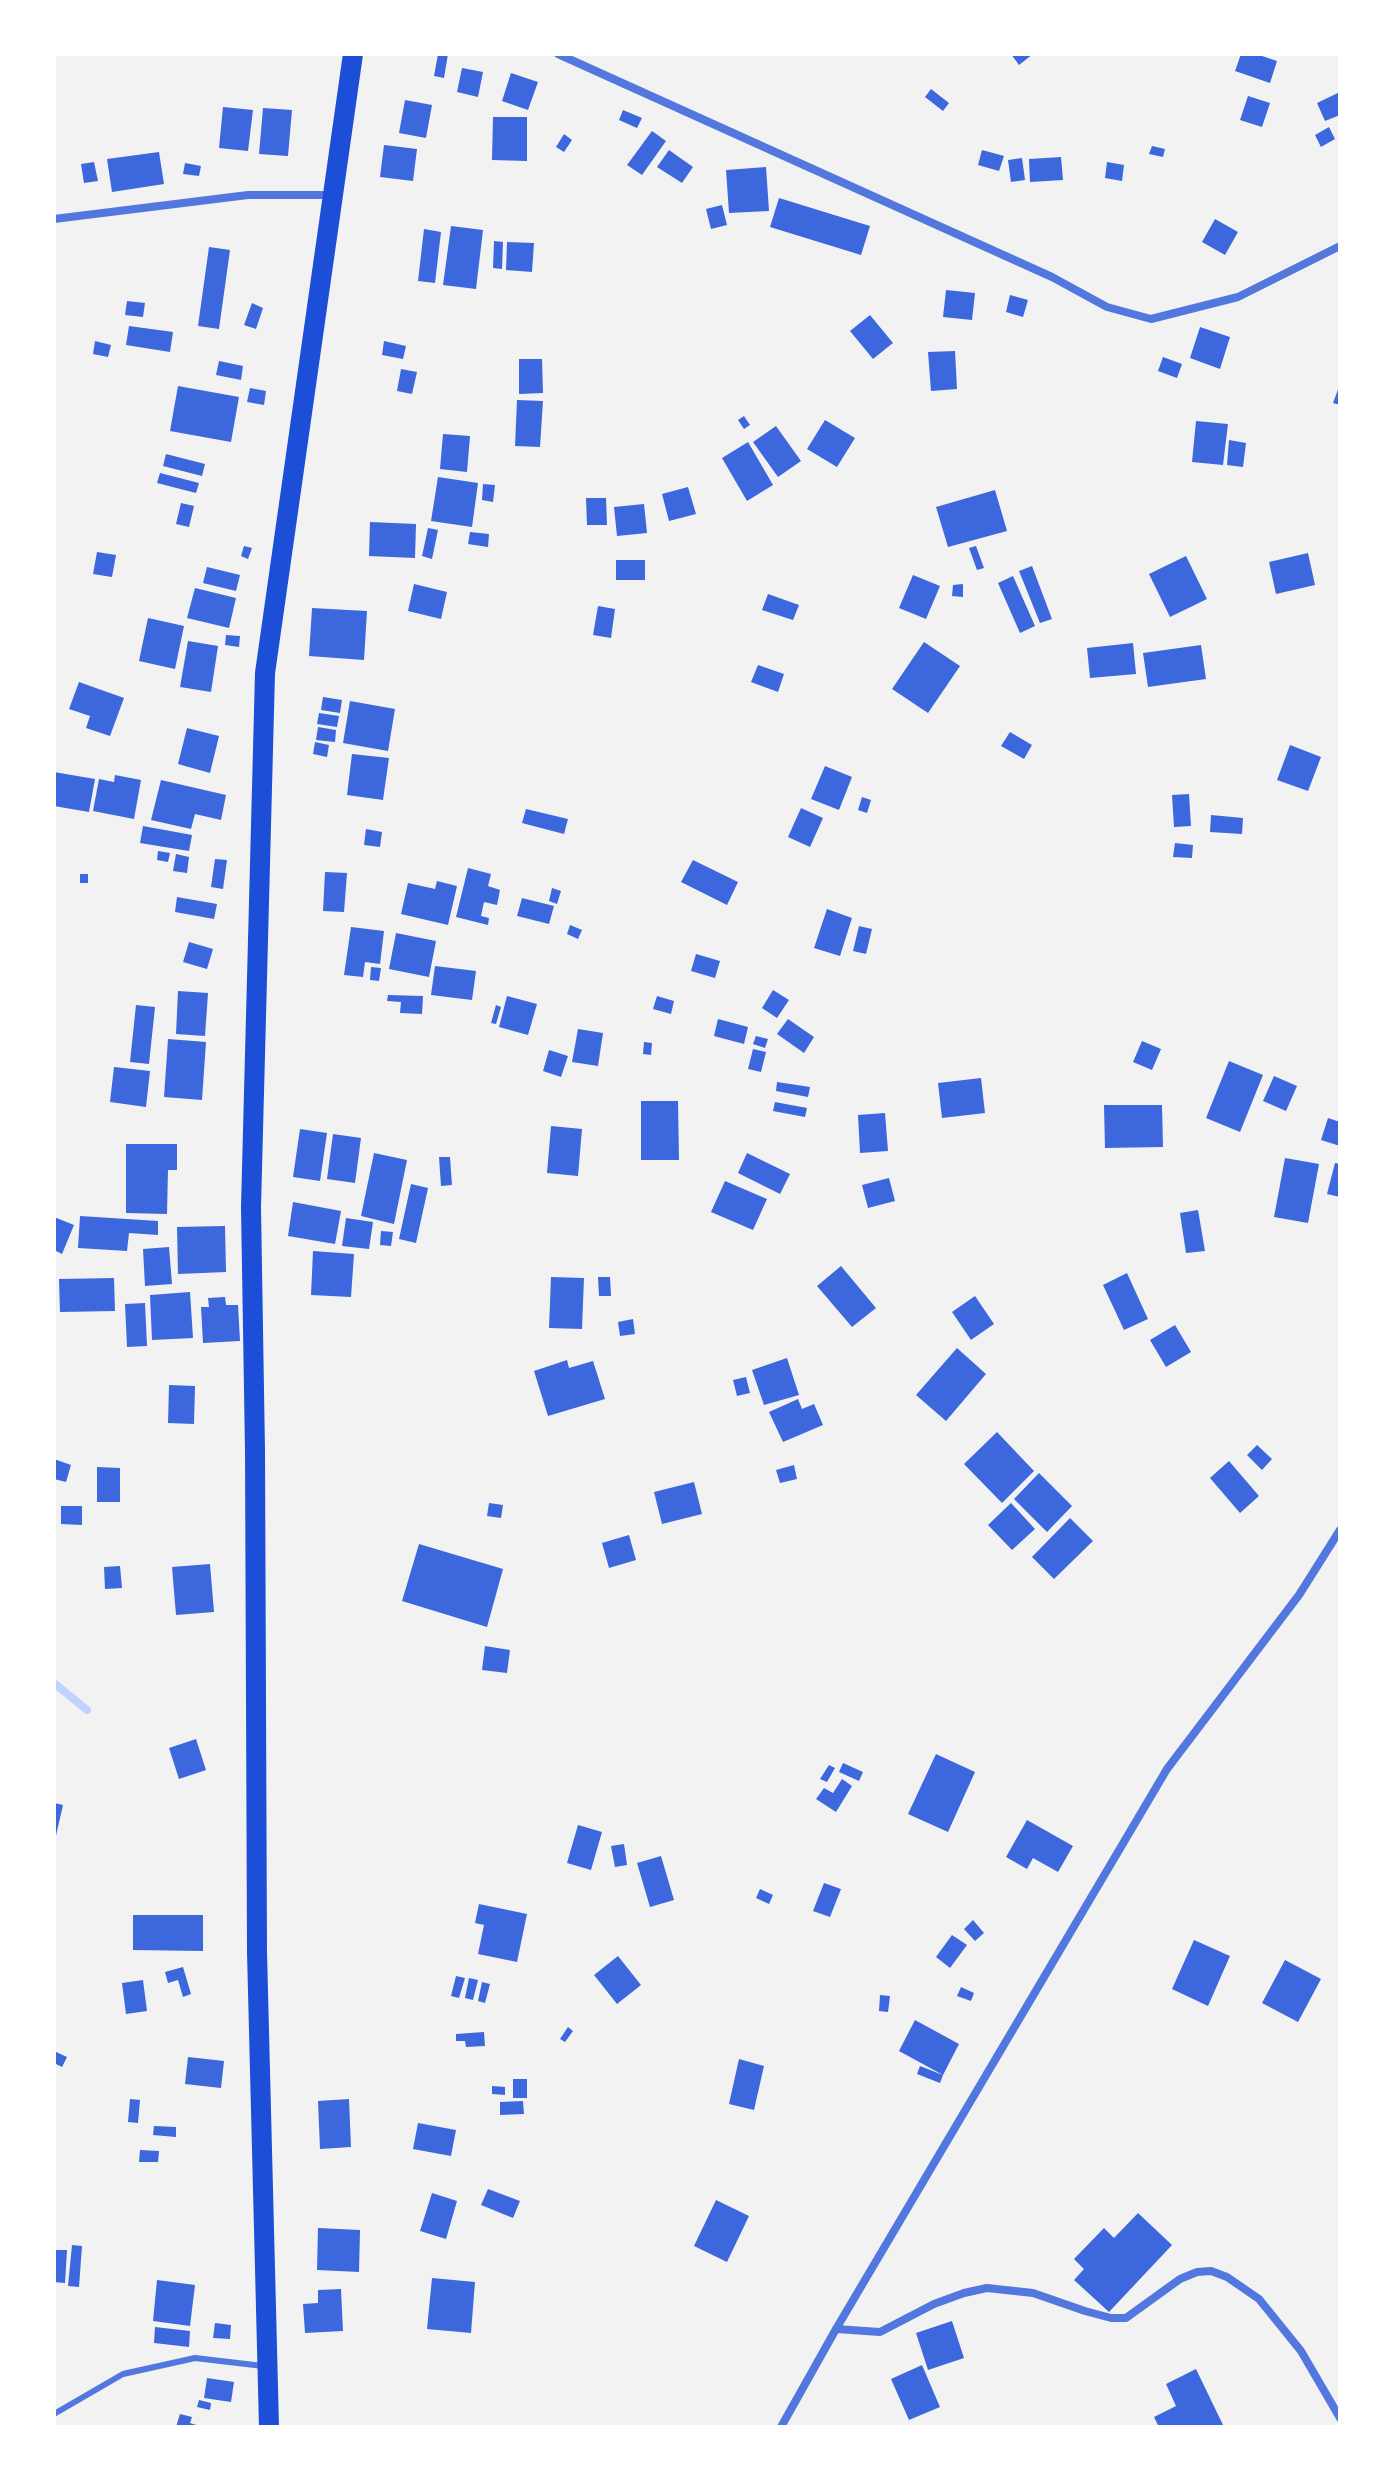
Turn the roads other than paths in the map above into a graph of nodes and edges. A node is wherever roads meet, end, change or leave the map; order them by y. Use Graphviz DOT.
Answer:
graph roads {
  1 [pos="353,54"];
  2 [pos="558,54"];
  3 [pos="331,195"];
  4 [pos="54,219"];
  5 [pos="1340,246"];
  6 [pos="1340,1530"];
  7 [pos="836,2329"];
  8 [pos="267,2366"];
  9 [pos="54,2414"];
  10 [pos="1340,2418"];
  11 [pos="269,2427"];
  12 [pos="781,2427"];
  1 -- 3 [label="main road"];
  2 -- 5 [label="street"];
  3 -- 4 [label="street"];
  3 -- 8 [label="main road"];
  6 -- 7 [label="street"];
  7 -- 10 [label="street"];
  7 -- 12 [label="street"];
  8 -- 9 [label="lane"];
  8 -- 11 [label="main road"];
}
